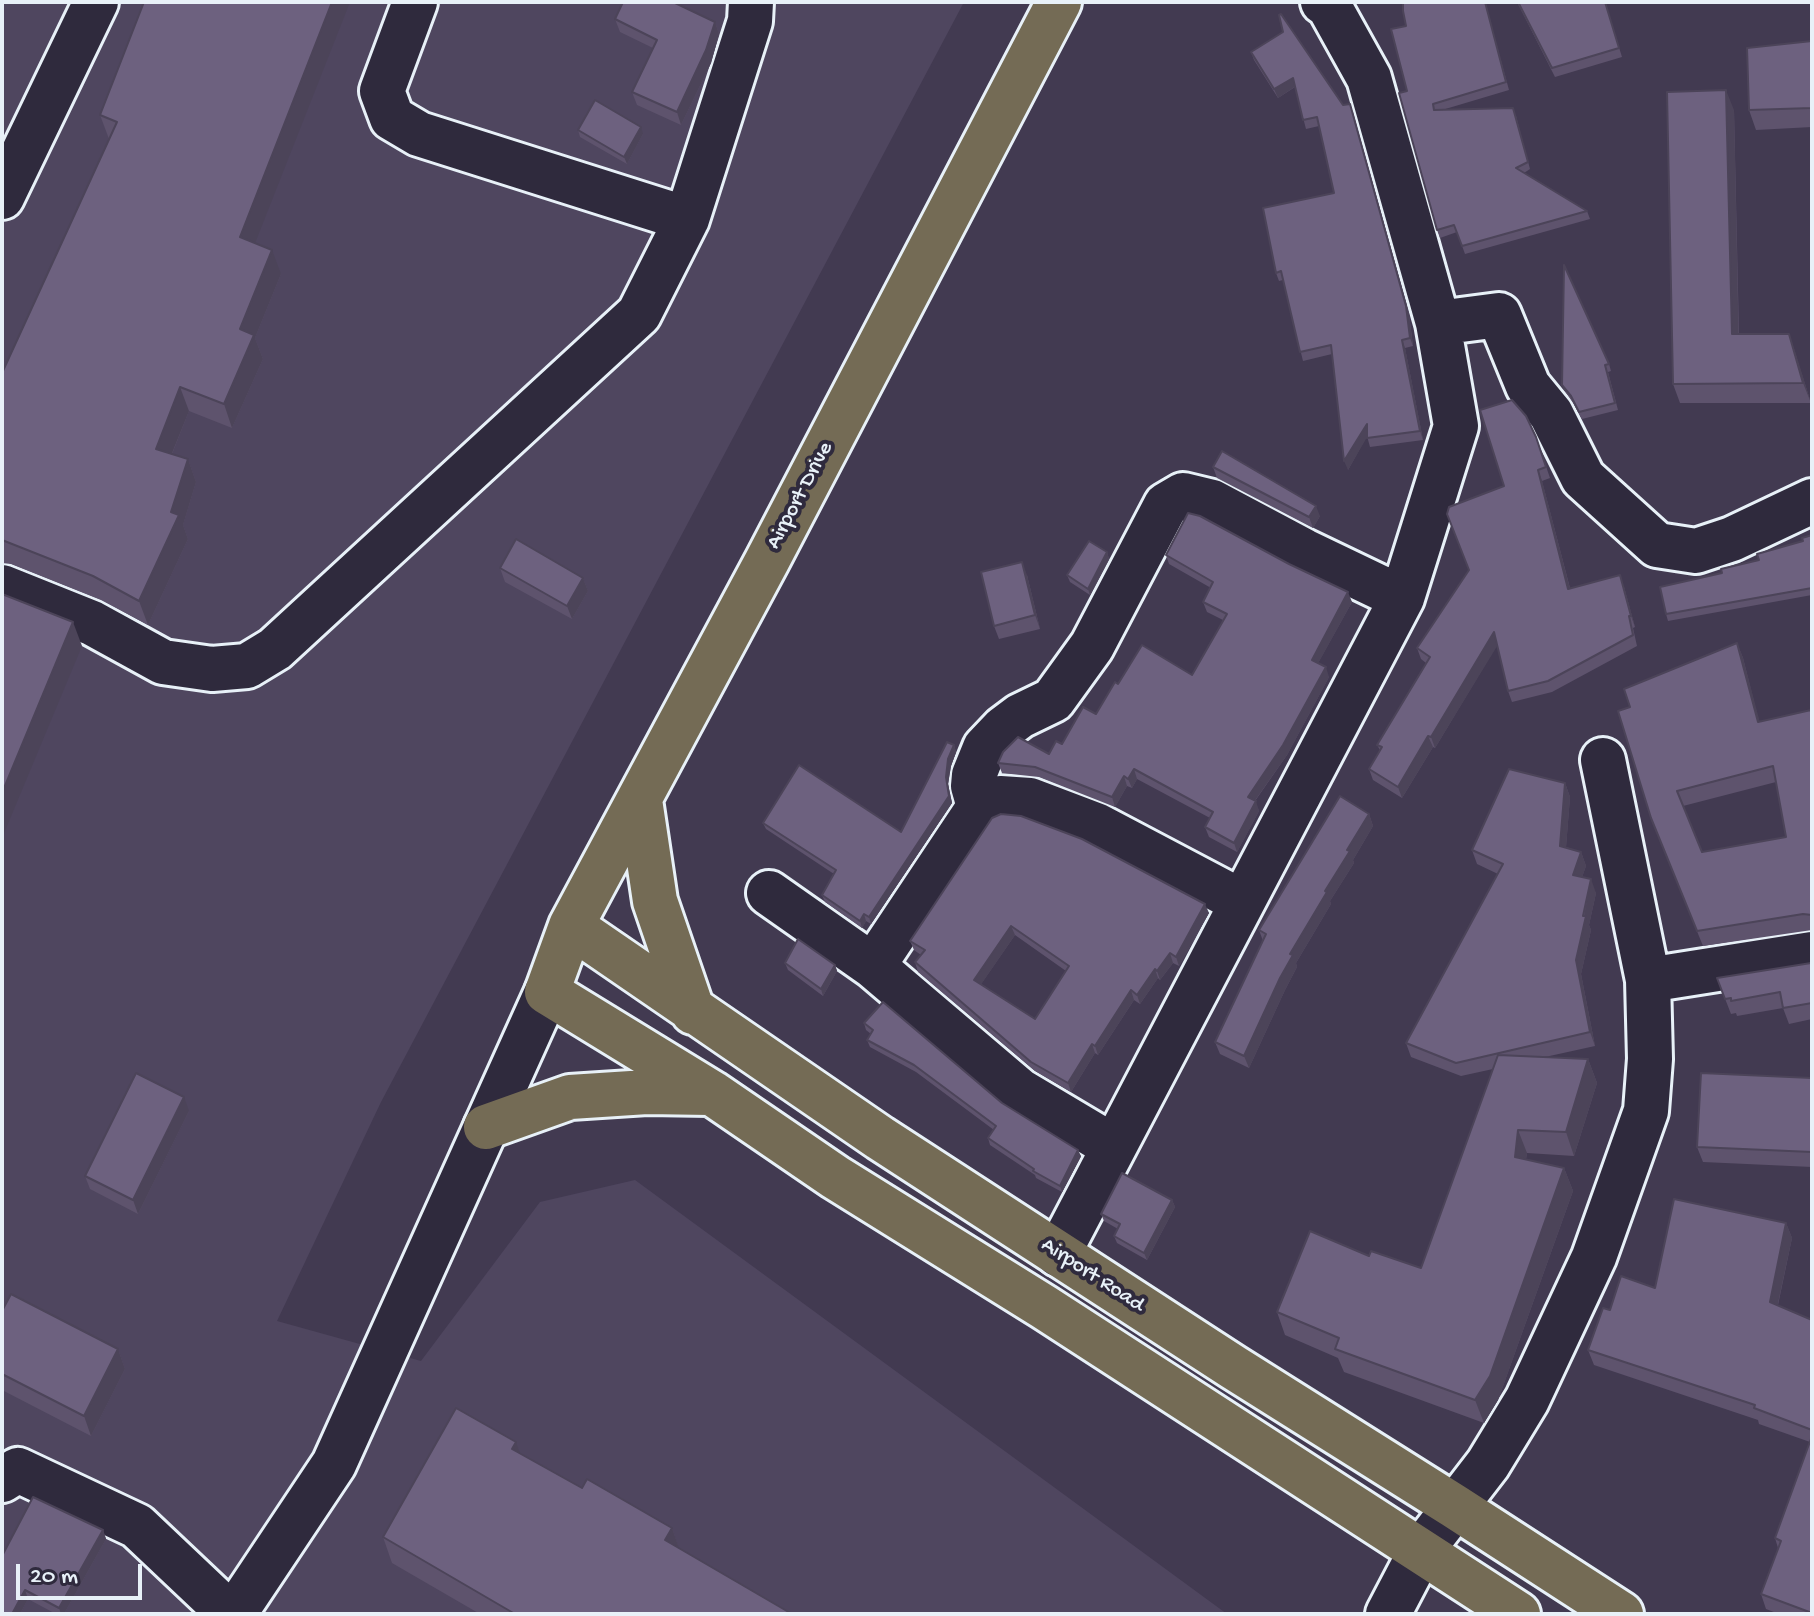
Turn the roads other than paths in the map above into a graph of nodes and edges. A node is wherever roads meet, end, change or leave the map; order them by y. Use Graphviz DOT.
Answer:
graph roads {
  1 [pos="96,2"];
  2 [pos="415,2"];
  3 [pos="751,2"];
  4 [pos="1059,2"];
  5 [pos="1323,2"];
  6 [pos="2,197"];
  7 [pos="687,219"];
  8 [pos="1438,323"];
  9 [pos="1812,501"];
  10 [pos="2,587"];
  11 [pos="1402,598"];
  12 [pos="1603,760"];
  13 [pos="640,800"];
  14 [pos="979,807"];
  15 [pos="769,893"];
  16 [pos="1242,902"];
  17 [pos="571,926"];
  18 [pos="1812,954"];
  19 [pos="873,966"];
  20 [pos="1648,980"];
  21 [pos="547,992"];
  22 [pos="693,1012"];
  23 [pos="712,1093"];
  24 [pos="486,1127"];
  25 [pos="1114,1147"];
  26 [pos="1058,1254"];
  27 [pos="2,1480"];
  28 [pos="1454,1506"];
  29 [pos="1421,1551"];
  30 [pos="232,1614"];
  31 [pos="1388,1614"];
  32 [pos="1518,1614"];
  33 [pos="1621,1614"];
  1 -- 6 [label="street"];
  2 -- 7 [label="street"];
  3 -- 7 [label="street"];
  4 -- 13 [label="main road, Airport Drive"];
  5 -- 8 [label="street"];
  7 -- 10 [label="street"];
  8 -- 9 [label="street"];
  8 -- 11 [label="street"];
  11 -- 14 [label="street"];
  11 -- 16 [label="street"];
  12 -- 20 [label="street"];
  13 -- 17 [label="main road, Airport Drive"];
  13 -- 22 [label="main road"];
  14 -- 16 [label="street"];
  14 -- 19 [label="street"];
  15 -- 19 [label="street"];
  16 -- 25 [label="street"];
  17 -- 21 [label="main road, Airport Drive"];
  17 -- 22 [label="main road, Airport Road"];
  18 -- 20 [label="street"];
  19 -- 25 [label="street"];
  20 -- 28 [label="street"];
  21 -- 23 [label="main road"];
  21 -- 24 [label="street"];
  22 -- 26 [label="main road, Airport Road"];
  23 -- 24 [label="main road"];
  23 -- 29 [label="main road"];
  24 -- 30 [label="street"];
  25 -- 26 [label="street"];
  26 -- 28 [label="main road, Airport Road"];
  27 -- 30 [label="street"];
  28 -- 29 [label="street"];
  28 -- 33 [label="main road, Airport Road"];
  29 -- 31 [label="street"];
  29 -- 32 [label="main road"];
}
